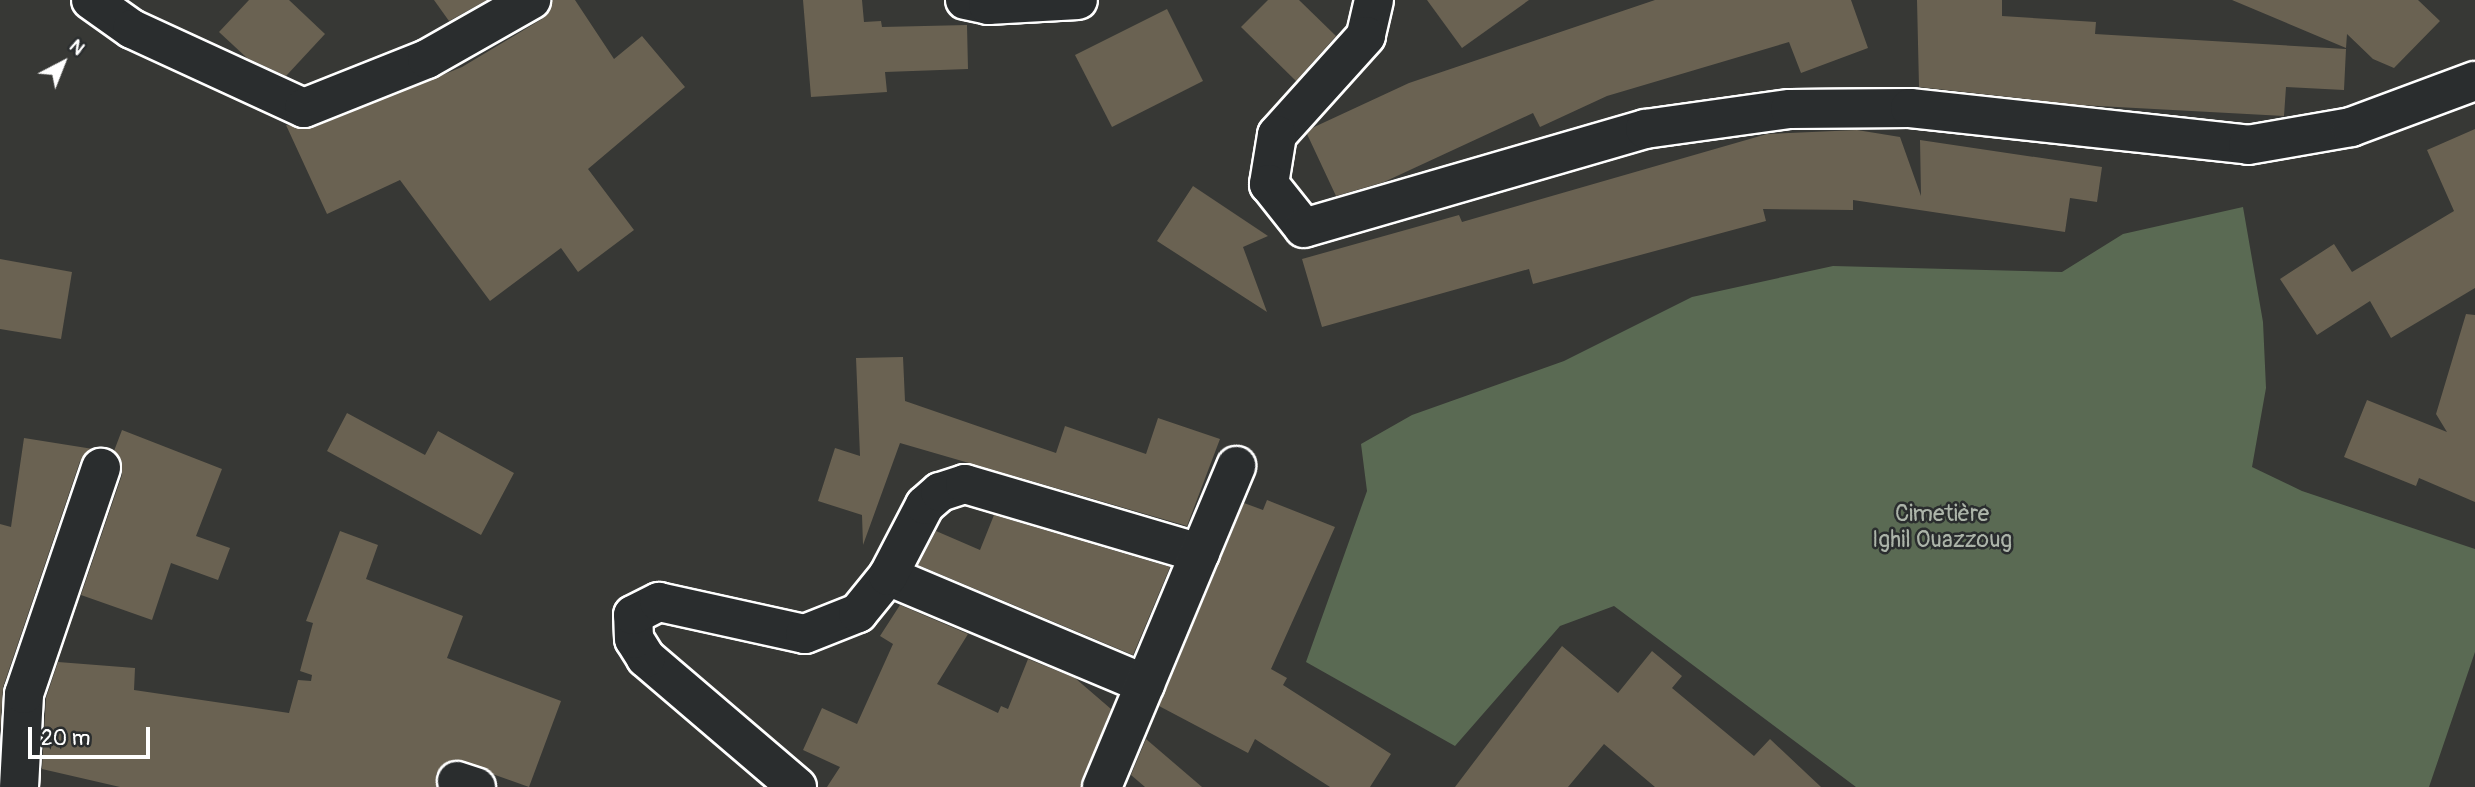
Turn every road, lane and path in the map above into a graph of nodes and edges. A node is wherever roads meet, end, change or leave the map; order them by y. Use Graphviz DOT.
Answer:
graph roads {
  1 [pos="91,0"];
  2 [pos="531,0"];
  3 [pos="965,0"];
  4 [pos="1374,0"];
  5 [pos="1057,1"];
  6 [pos="2475,81"];
  7 [pos="1236,466"];
  8 [pos="101,468"];
  9 [pos="1200,553"];
  10 [pos="888,576"];
  11 [pos="1145,684"];
  12 [pos="19,787"];
  13 [pos="797,787"];
  14 [pos="1102,787"];
  1 -- 2 [label="street"];
  3 -- 5 [label="street"];
  4 -- 6 [label="street"];
  7 -- 9 [label="street"];
  8 -- 12 [label="street"];
  9 -- 10 [label="street"];
  9 -- 11 [label="street"];
  10 -- 11 [label="street"];
  10 -- 13 [label="street"];
  11 -- 14 [label="street"];
}
